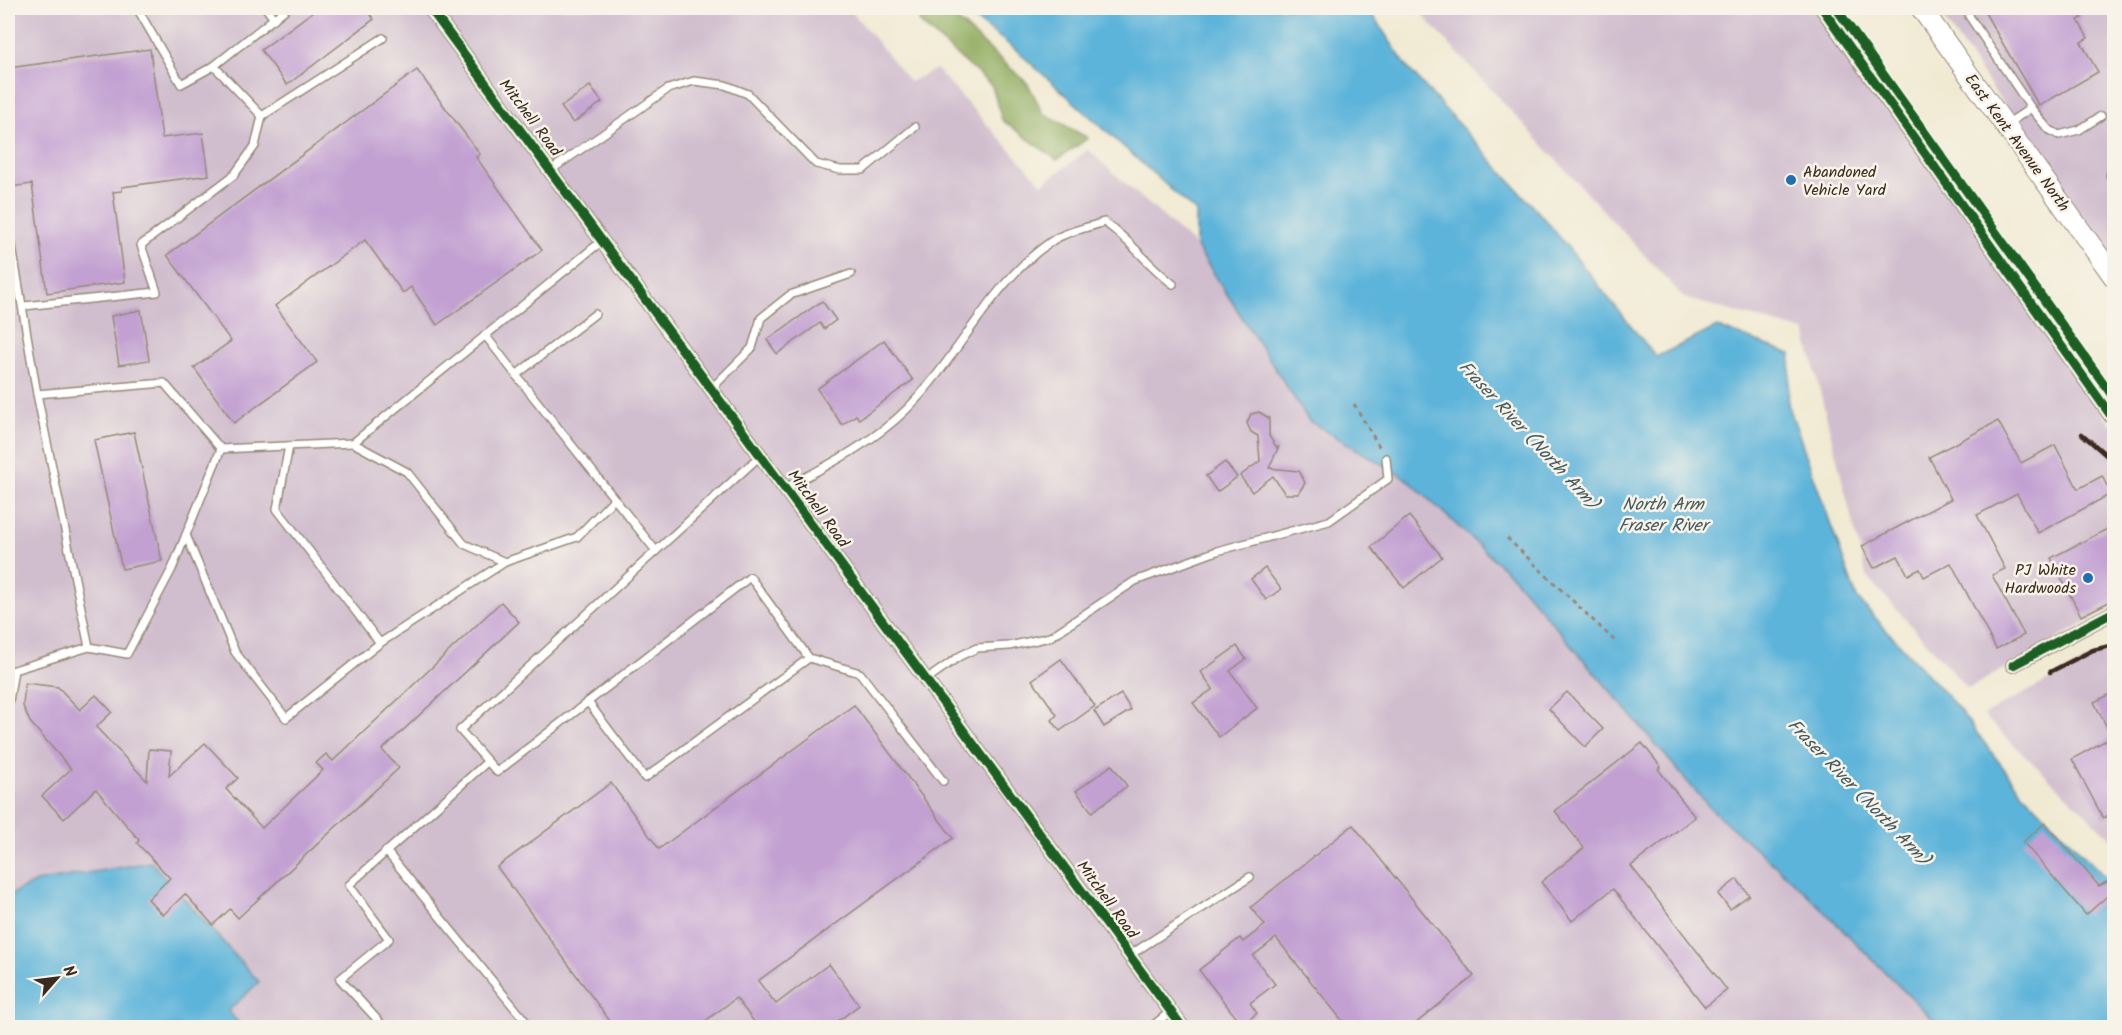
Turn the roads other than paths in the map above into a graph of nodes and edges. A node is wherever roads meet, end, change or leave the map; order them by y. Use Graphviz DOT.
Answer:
graph roads {
  1 [pos="137,8"];
  2 [pos="266,8"];
  3 [pos="287,8"];
  4 [pos="430,8"];
  5 [pos="1822,8"];
  6 [pos="1921,8"];
  7 [pos="1969,8"];
  8 [pos="274,19"];
  9 [pos="383,38"];
  10 [pos="214,66"];
  11 [pos="2031,108"];
  12 [pos="262,116"];
  13 [pos="2100,116"];
  14 [pos="2005,125"];
  15 [pos="915,127"];
  16 [pos="551,170"];
  17 [pos="8,223"];
  18 [pos="603,240"];
  19 [pos="852,274"];
  20 [pos="2115,277"];
  21 [pos="1173,284"];
  22 [pos="24,306"];
  23 [pos="595,314"];
  24 [pos="486,335"];
  25 [pos="516,375"];
  26 [pos="711,388"];
  27 [pos="37,394"];
  28 [pos="2115,420"];
  29 [pos="353,443"];
  30 [pos="289,446"];
  31 [pos="221,449"];
  32 [pos="761,455"];
  33 [pos="1386,458"];
  34 [pos="785,488"];
  35 [pos="614,499"];
  36 [pos="186,535"];
  37 [pos="656,551"];
  38 [pos="505,562"];
  39 [pos="2115,612"];
  40 [pos="380,643"];
  41 [pos="89,647"];
  42 [pos="809,658"];
  43 [pos="2013,665"];
  44 [pos="927,679"];
  45 [pos="588,702"];
  46 [pos="8,707"];
  47 [pos="487,762"];
  48 [pos="943,781"];
  49 [pos="386,851"];
  50 [pos="1250,877"];
  51 [pos="1130,955"];
  52 [pos="1171,1011"];
  53 [pos="385,1028"];
  54 [pos="531,1028"];
  55 [pos="1150,1028"];
  56 [pos="1183,1028"];
  1 -- 10 [label="lane"];
  2 -- 8 [label="lane"];
  3 -- 8 [label="lane"];
  4 -- 16 [label="street, Mitchell Road"];
  5 -- 28 [label="street"];
  6 -- 14 [label="street, East Kent Avenue North"];
  7 -- 11 [label="lane"];
  8 -- 10 [label="lane"];
  9 -- 12 [label="lane"];
  10 -- 12 [label="lane"];
  11 -- 13 [label="lane"];
  11 -- 14 [label="lane"];
  12 -- 22 [label="lane"];
  14 -- 20 [label="street, East Kent Avenue North"];
  15 -- 16 [label="lane"];
  16 -- 18 [label="street, Mitchell Road"];
  17 -- 22 [label="lane"];
  18 -- 24 [label="lane"];
  18 -- 26 [label="street, Mitchell Road"];
  19 -- 26 [label="lane"];
  21 -- 34 [label="lane"];
  22 -- 27 [label="lane"];
  23 -- 25 [label="lane"];
  24 -- 25 [label="lane"];
  24 -- 29 [label="lane"];
  25 -- 35 [label="lane"];
  26 -- 32 [label="street, Mitchell Road"];
  27 -- 31 [label="lane"];
  27 -- 41 [label="lane"];
  29 -- 30 [label="lane"];
  29 -- 38 [label="lane"];
  30 -- 31 [label="lane"];
  30 -- 40 [label="lane"];
  31 -- 36 [label="lane"];
  32 -- 34 [label="street, Mitchell Road"];
  32 -- 37 [label="lane"];
  33 -- 44 [label="lane"];
  34 -- 44 [label="street, Mitchell Road"];
  35 -- 37 [label="lane"];
  35 -- 38 [label="lane"];
  36 -- 40 [label="lane"];
  36 -- 41 [label="lane"];
  37 -- 47 [label="lane"];
  38 -- 40 [label="lane"];
  39 -- 43 [label="street"];
  41 -- 46 [label="lane"];
  42 -- 45 [label="lane"];
  42 -- 45 [label="lane"];
  42 -- 48 [label="lane"];
  44 -- 51 [label="street, Mitchell Road"];
  45 -- 47 [label="lane"];
  47 -- 49 [label="lane"];
  49 -- 53 [label="lane"];
  49 -- 54 [label="lane"];
  50 -- 51 [label="lane"];
  51 -- 52 [label="street, Mitchell Road"];
  52 -- 55 [label="lane"];
  52 -- 56 [label="street, Mitchell Road"];
}
